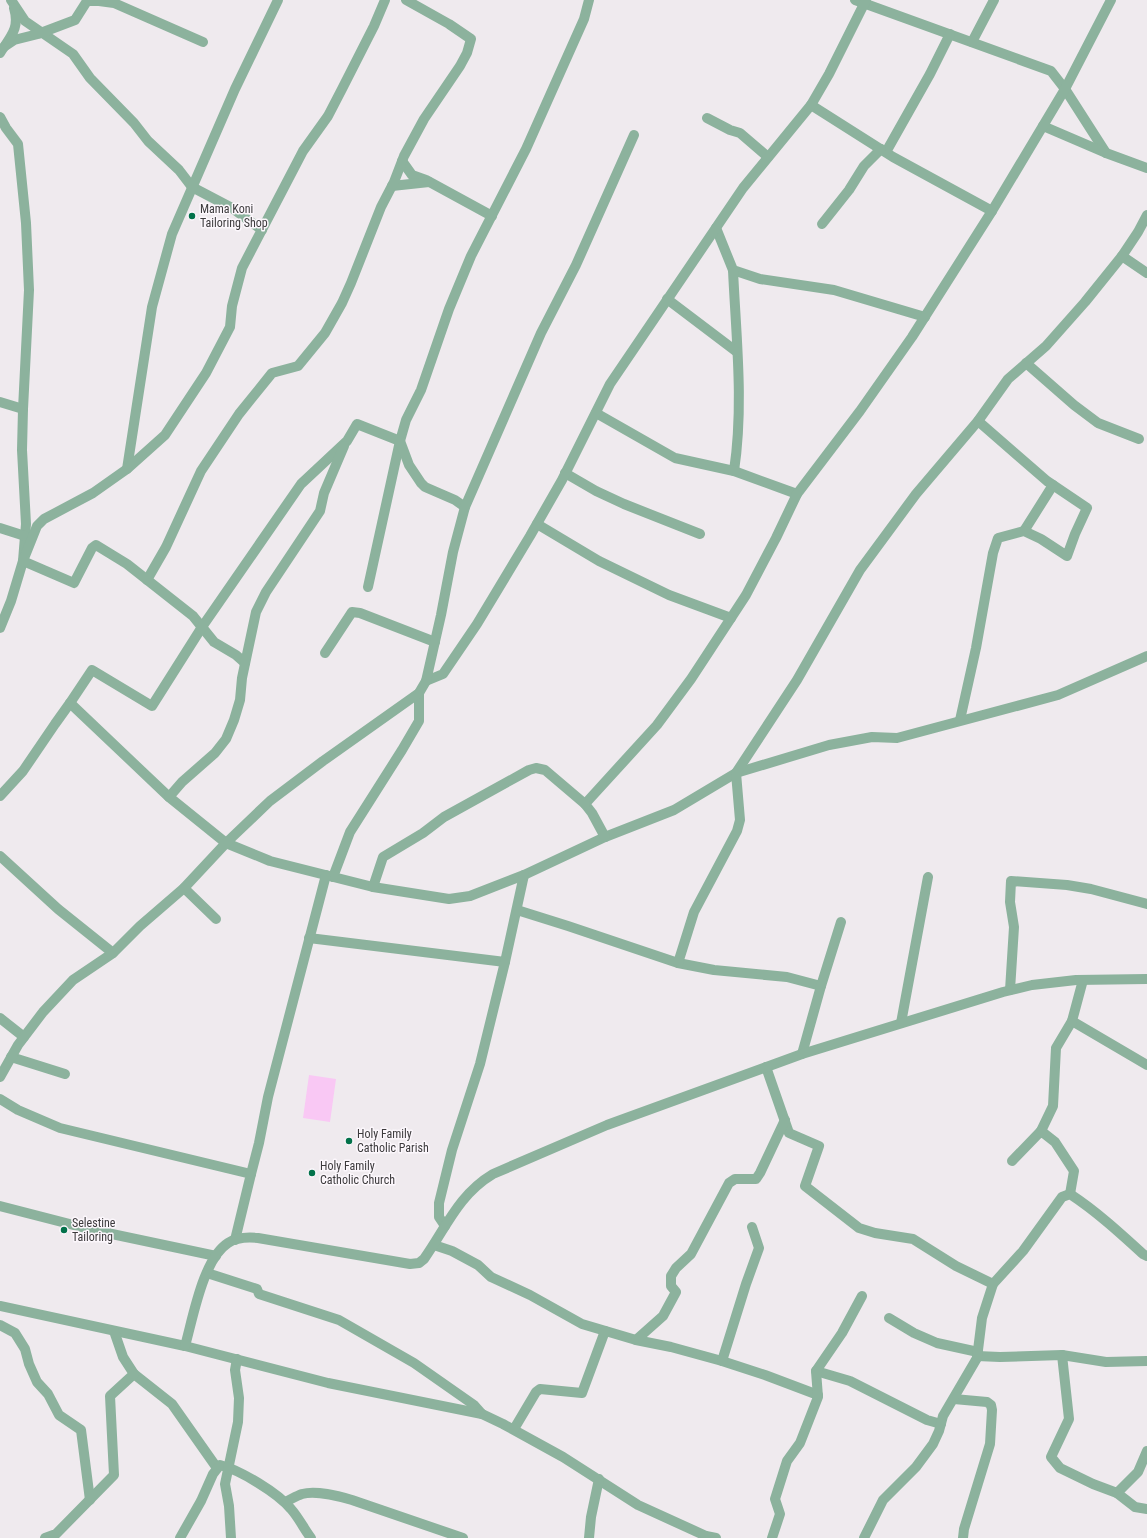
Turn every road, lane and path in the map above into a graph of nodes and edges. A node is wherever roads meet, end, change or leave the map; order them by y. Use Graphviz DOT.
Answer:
graph roads {
  1 [pos="278,0"];
  2 [pos="385,0"];
  3 [pos="406,0"];
  4 [pos="588,0"];
  5 [pos="994,0"];
  6 [pos="1110,0"];
  7 [pos="13,1"];
  8 [pos="861,1"];
  9 [pos="117,2"];
  10 [pos="43,33"];
  11 [pos="950,34"];
  12 [pos="203,42"];
  13 [pos="972,42"];
  14 [pos="2,49"];
  15 [pos="1065,89"];
  16 [pos="811,105"];
  17 [pos="0,117"];
  18 [pos="707,118"];
  19 [pos="1043,126"];
  20 [pos="634,135"];
  21 [pos="884,151"];
  22 [pos="1106,153"];
  23 [pos="768,157"];
  24 [pos="402,161"];
  25 [pos="1147,168"];
  26 [pos="429,182"];
  27 [pos="392,186"];
  28 [pos="192,187"];
  29 [pos="992,211"];
  30 [pos="492,216"];
  31 [pos="1147,216"];
  32 [pos="822,224"];
  33 [pos="716,228"];
  34 [pos="262,230"];
  35 [pos="1122,256"];
  36 [pos="733,270"];
  37 [pos="1147,273"];
  38 [pos="668,299"];
  39 [pos="925,317"];
  40 [pos="737,352"];
  41 [pos="1026,363"];
  42 [pos="0,402"];
  43 [pos="23,409"];
  44 [pos="596,413"];
  45 [pos="978,421"];
  46 [pos="1139,439"];
  47 [pos="347,441"];
  48 [pos="400,441"];
  49 [pos="127,469"];
  50 [pos="734,471"];
  51 [pos="565,473"];
  52 [pos="1053,485"];
  53 [pos="797,494"];
  54 [pos="465,507"];
  55 [pos="537,524"];
  56 [pos="0,528"];
  57 [pos="1024,532"];
  58 [pos="700,534"];
  59 [pos="25,536"];
  60 [pos="23,561"];
  61 [pos="147,580"];
  62 [pos="368,587"];
  63 [pos="731,618"];
  64 [pos="202,627"];
  65 [pos="0,628"];
  66 [pos="435,642"];
  67 [pos="325,653"];
  68 [pos="1147,656"];
  69 [pos="244,663"];
  70 [pos="426,681"];
  71 [pos="419,693"];
  72 [pos="70,703"];
  73 [pos="960,720"];
  74 [pos="736,774"];
  75 [pos="0,796"];
  76 [pos="169,796"];
  77 [pos="585,804"];
  78 [pos="605,837"];
  79 [pos="226,843"];
  80 [pos="0,856"];
  81 [pos="330,876"];
  82 [pos="524,876"];
  83 [pos="928,878"];
  84 [pos="373,887"];
  85 [pos="184,888"];
  86 [pos="1147,904"];
  87 [pos="517,910"];
  88 [pos="216,919"];
  89 [pos="841,922"];
  90 [pos="309,938"];
  91 [pos="113,953"];
  92 [pos="505,962"];
  93 [pos="678,963"];
  94 [pos="1147,979"];
  95 [pos="1083,980"];
  96 [pos="821,986"];
  97 [pos="1010,990"];
  98 [pos="0,1018"];
  99 [pos="1072,1021"];
  100 [pos="901,1023"];
  101 [pos="24,1036"];
  102 [pos="802,1054"];
  103 [pos="11,1057"];
  104 [pos="1147,1065"];
  105 [pos="766,1067"];
  106 [pos="65,1074"];
  107 [pos="0,1077"];
  108 [pos="0,1098"];
  109 [pos="785,1120"];
  110 [pos="1041,1131"];
  111 [pos="1012,1161"];
  112 [pos="251,1174"];
  113 [pos="1070,1194"];
  114 [pos="0,1206"];
  115 [pos="445,1226"];
  116 [pos="752,1227"];
  117 [pos="235,1240"];
  118 [pos="434,1245"];
  119 [pos="216,1256"];
  120 [pos="1147,1256"];
  121 [pos="207,1273"];
  122 [pos="993,1284"];
  123 [pos="862,1296"];
  124 [pos="0,1306"];
  125 [pos="889,1318"];
  126 [pos="0,1326"];
  127 [pos="114,1331"];
  128 [pos="605,1331"];
  129 [pos="636,1340"];
  130 [pos="185,1346"];
  131 [pos="977,1354"];
  132 [pos="1062,1355"];
  133 [pos="237,1359"];
  134 [pos="722,1361"];
  135 [pos="1147,1361"];
  136 [pos="816,1371"];
  137 [pos="134,1374"];
  138 [pos="818,1395"];
  139 [pos="954,1399"];
  140 [pos="482,1414"];
  141 [pos="941,1424"];
  142 [pos="514,1430"];
  143 [pos="1147,1451"];
  144 [pos="229,1467"];
  145 [pos="217,1468"];
  146 [pos="598,1479"];
  147 [pos="1117,1493"];
  148 [pos="90,1500"];
  149 [pos="285,1502"];
  150 [pos="1147,1509"];
  151 [pos="45,1538"];
  152 [pos="180,1538"];
  153 [pos="230,1538"];
  154 [pos="311,1538"];
  155 [pos="463,1538"];
  156 [pos="589,1538"];
  157 [pos="716,1538"];
  158 [pos="772,1538"];
  159 [pos="864,1538"];
  160 [pos="963,1538"];
  1 -- 28 [label="street"];
  2 -- 34 [label="street"];
  3 -- 24 [label="street"];
  4 -- 30 [label="street"];
  5 -- 13 [label="street"];
  6 -- 15 [label="street"];
  7 -- 10 [label="street"];
  7 -- 14 [label="street"];
  8 -- 11 [label="street"];
  8 -- 16 [label="street"];
  9 -- 10 [label="street"];
  9 -- 12 [label="street"];
  10 -- 14 [label="street"];
  10 -- 28 [label="street"];
  11 -- 13 [label="street"];
  11 -- 21 [label="street"];
  13 -- 15 [label="street"];
  15 -- 19 [label="street"];
  15 -- 22 [label="street"];
  16 -- 21 [label="street"];
  16 -- 23 [label="street"];
  17 -- 43 [label="street"];
  18 -- 23 [label="street"];
  19 -- 22 [label="street"];
  19 -- 29 [label="street"];
  20 -- 54 [label="street"];
  21 -- 29 [label="street"];
  21 -- 32 [label="street"];
  22 -- 25 [label="street"];
  23 -- 33 [label="street"];
  24 -- 26 [label="street"];
  24 -- 27 [label="street"];
  26 -- 27 [label="street"];
  26 -- 30 [label="street"];
  27 -- 61 [label="street"];
  28 -- 34 [label="street"];
  28 -- 49 [label="street"];
  29 -- 39 [label="street"];
  30 -- 48 [label="street"];
  31 -- 35 [label="street"];
  33 -- 36 [label="street"];
  33 -- 38 [label="street"];
  34 -- 49 [label="street"];
  35 -- 37 [label="street"];
  35 -- 41 [label="street"];
  36 -- 39 [label="street"];
  36 -- 40 [label="street"];
  38 -- 40 [label="street"];
  38 -- 44 [label="street"];
  39 -- 53 [label="street"];
  40 -- 50 [label="street"];
  41 -- 45 [label="street"];
  41 -- 46 [label="street"];
  42 -- 43 [label="street"];
  43 -- 59 [label="street"];
  44 -- 50 [label="street"];
  44 -- 51 [label="street"];
  45 -- 52 [label="street"];
  45 -- 74 [label="street"];
  47 -- 48 [label="street"];
  47 -- 64 [label="street"];
  47 -- 69 [label="street"];
  48 -- 54 [label="street"];
  48 -- 62 [label="street"];
  49 -- 60 [label="street"];
  50 -- 53 [label="street"];
  51 -- 55 [label="street"];
  51 -- 58 [label="street"];
  52 -- 57 [label="street"];
  52 -- 57 [label="street"];
  53 -- 63 [label="street"];
  54 -- 66 [label="street"];
  55 -- 63 [label="street"];
  55 -- 70 [label="street"];
  56 -- 59 [label="street"];
  57 -- 73 [label="street"];
  59 -- 60 [label="street"];
  60 -- 61 [label="street"];
  60 -- 65 [label="street"];
  61 -- 64 [label="street"];
  63 -- 77 [label="street"];
  64 -- 69 [label="street"];
  64 -- 72 [label="street"];
  66 -- 67 [label="street"];
  66 -- 70 [label="street"];
  68 -- 73 [label="street"];
  69 -- 76 [label="street"];
  70 -- 71 [label="street"];
  71 -- 79 [label="street"];
  71 -- 81 [label="street"];
  72 -- 75 [label="street"];
  72 -- 76 [label="street"];
  73 -- 74 [label="street"];
  74 -- 78 [label="street"];
  74 -- 93 [label="street"];
  76 -- 79 [label="street"];
  77 -- 78 [label="street"];
  77 -- 84 [label="street"];
  78 -- 82 [label="street"];
  79 -- 81 [label="street"];
  79 -- 85 [label="street"];
  80 -- 91 [label="street"];
  81 -- 84 [label="street"];
  81 -- 90 [label="street"];
  82 -- 84 [label="street"];
  82 -- 87 [label="street"];
  83 -- 100 [label="street"];
  85 -- 88 [label="street"];
  85 -- 91 [label="street"];
  86 -- 97 [label="street"];
  87 -- 92 [label="street"];
  87 -- 93 [label="street"];
  89 -- 96 [label="street"];
  90 -- 92 [label="street"];
  90 -- 112 [label="street"];
  91 -- 101 [label="street"];
  92 -- 115 [label="street"];
  93 -- 96 [label="street"];
  94 -- 95 [label="street"];
  95 -- 97 [label="street"];
  95 -- 99 [label="street"];
  96 -- 102 [label="street"];
  97 -- 100 [label="street"];
  98 -- 101 [label="street"];
  99 -- 104 [label="street"];
  99 -- 110 [label="street"];
  100 -- 102 [label="street"];
  101 -- 103 [label="street"];
  102 -- 105 [label="street"];
  103 -- 106 [label="street"];
  103 -- 107 [label="street"];
  105 -- 109 [label="street"];
  105 -- 115 [label="street"];
  108 -- 112 [label="street"];
  109 -- 122 [label="street"];
  109 -- 129 [label="street"];
  110 -- 111 [label="street"];
  110 -- 113 [label="street"];
  112 -- 117 [label="street"];
  113 -- 120 [label="street"];
  113 -- 122 [label="street"];
  114 -- 119 [label="street"];
  115 -- 118 [label="street"];
  116 -- 134 [label="street"];
  117 -- 118 [label="street"];
  117 -- 119 [label="street"];
  118 -- 128 [label="street"];
  119 -- 121 [label="street"];
  121 -- 130 [label="street"];
  121 -- 140 [label="street"];
  122 -- 131 [label="street"];
  123 -- 136 [label="street"];
  124 -- 127 [label="street"];
  125 -- 131 [label="street"];
  126 -- 148 [label="street"];
  127 -- 130 [label="street"];
  127 -- 137 [label="street"];
  128 -- 129 [label="street"];
  128 -- 142 [label="street"];
  129 -- 134 [label="street"];
  130 -- 133 [label="street"];
  131 -- 132 [label="street"];
  131 -- 139 [label="street"];
  132 -- 135 [label="street"];
  132 -- 147 [label="street"];
  133 -- 140 [label="street"];
  133 -- 144 [label="street"];
  134 -- 138 [label="street"];
  136 -- 138 [label="street"];
  136 -- 141 [label="street"];
  137 -- 145 [label="street"];
  137 -- 148 [label="street"];
  138 -- 158 [label="street"];
  139 -- 141 [label="street"];
  139 -- 160 [label="street"];
  140 -- 142 [label="street"];
  141 -- 159 [label="street"];
  142 -- 146 [label="street"];
  143 -- 147 [label="street"];
  144 -- 145 [label="street"];
  144 -- 149 [label="street"];
  144 -- 153 [label="street"];
  145 -- 152 [label="street"];
  146 -- 156 [label="street"];
  146 -- 157 [label="street"];
  147 -- 150 [label="street"];
  148 -- 151 [label="street"];
  149 -- 154 [label="street"];
  149 -- 155 [label="street"];
}
